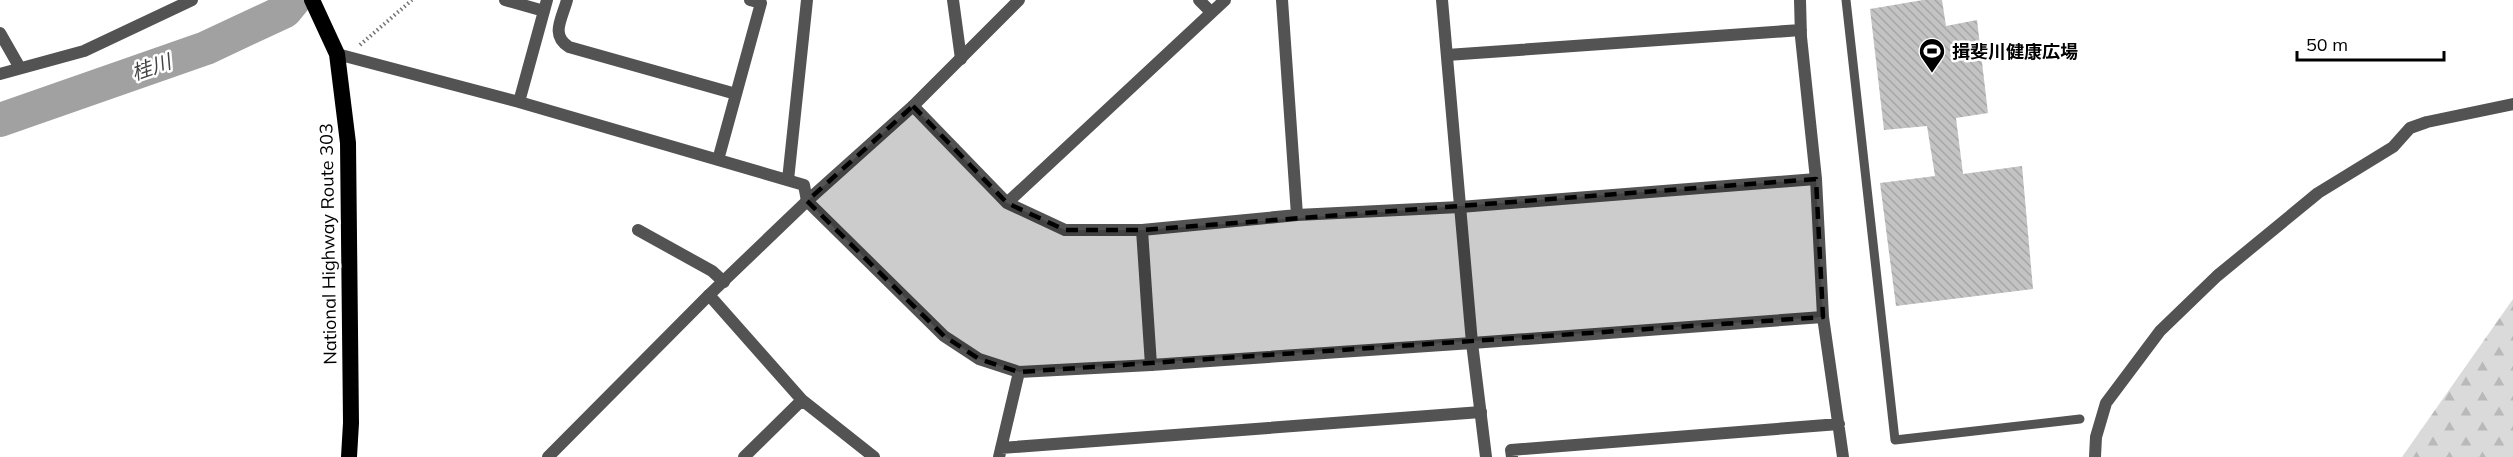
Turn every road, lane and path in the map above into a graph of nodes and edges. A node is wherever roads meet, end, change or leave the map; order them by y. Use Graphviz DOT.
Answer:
graph roads {
  1 [pos="192,0"];
  2 [pos="412,0"];
  3 [pos="506,0"];
  4 [pos="567,0"];
  5 [pos="750,0"];
  6 [pos="807,0"];
  7 [pos="953,0"];
  8 [pos="1019,0"];
  9 [pos="1199,0"];
  10 [pos="1225,0"];
  11 [pos="1282,0"];
  12 [pos="1442,0"];
  13 [pos="1800,0"];
  14 [pos="1846,0"];
  15 [pos="315,5"];
  16 [pos="546,6"];
  17 [pos="1211,12"];
  18 [pos="1801,30"];
  19 [pos="0,33"];
  20 [pos="342,55"];
  21 [pos="1447,55"];
  22 [pos="961,59"];
  23 [pos="20,68"];
  24 [pos="0,74"];
  25 [pos="736,94"];
  26 [pos="519,102"];
  27 [pos="2513,104"];
  28 [pos="913,106"];
  29 [pos="718,160"];
  30 [pos="1816,179"];
  31 [pos="788,180"];
  32 [pos="807,201"];
  33 [pos="1007,203"];
  34 [pos="1460,207"];
  35 [pos="1297,215"];
  36 [pos="638,230"];
  37 [pos="1142,230"];
  38 [pos="724,282"];
  39 [pos="710,295"];
  40 [pos="1823,317"];
  41 [pos="1472,343"];
  42 [pos="1151,365"];
  43 [pos="1019,372"];
  44 [pos="802,400"];
  45 [pos="1481,412"];
  46 [pos="2080,419"];
  47 [pos="1839,424"];
  48 [pos="1000,452"];
  49 [pos="349,457"];
  50 [pos="548,457"];
  51 [pos="744,457"];
  52 [pos="874,457"];
  53 [pos="1486,457"];
  54 [pos="1512,457"];
  55 [pos="1844,457"];
  56 [pos="2095,457"];
  1 -- 23 [label="street"];
  2 -- 20 [label="path"];
  3 -- 16 [label="street"];
  4 -- 25 [label="street"];
  5 -- 25 [label="street"];
  6 -- 31 [label="street"];
  7 -- 22 [label="street"];
  8 -- 22 [label="street"];
  9 -- 17 [label="street"];
  10 -- 17 [label="street"];
  11 -- 35 [label="street"];
  12 -- 21 [label="street"];
  13 -- 18 [label="street"];
  14 -- 46 [label="lane"];
  15 -- 20 [label="highway, National Highway Route 303"];
  16 -- 26 [label="street"];
  17 -- 33 [label="street"];
  18 -- 21 [label="street"];
  18 -- 30 [label="street"];
  19 -- 23 [label="street"];
  20 -- 26 [label="street"];
  20 -- 49 [label="highway, National Highway Route 303"];
  21 -- 34 [label="street"];
  22 -- 28 [label="street"];
  23 -- 24 [label="street"];
  25 -- 29 [label="street"];
  26 -- 29 [label="street"];
  27 -- 56 [label="street"];
  28 -- 32 [label="street"];
  28 -- 33 [label="street"];
  29 -- 31 [label="street"];
  30 -- 34 [label="street"];
  30 -- 40 [label="street"];
  31 -- 32 [label="street"];
  32 -- 38 [label="street"];
  32 -- 43 [label="street"];
  33 -- 37 [label="street"];
  34 -- 35 [label="street"];
  34 -- 41 [label="street"];
  35 -- 37 [label="street"];
  36 -- 38 [label="street"];
  37 -- 42 [label="street"];
  38 -- 39 [label="street"];
  39 -- 44 [label="street"];
  39 -- 50 [label="street"];
  40 -- 41 [label="street"];
  40 -- 47 [label="street"];
  41 -- 42 [label="street"];
  41 -- 45 [label="street"];
  42 -- 43 [label="street"];
  43 -- 48 [label="street"];
  44 -- 51 [label="street"];
  44 -- 52 [label="street"];
  45 -- 48 [label="street"];
  45 -- 53 [label="street"];
  47 -- 54 [label="street"];
  47 -- 55 [label="street"];
}
